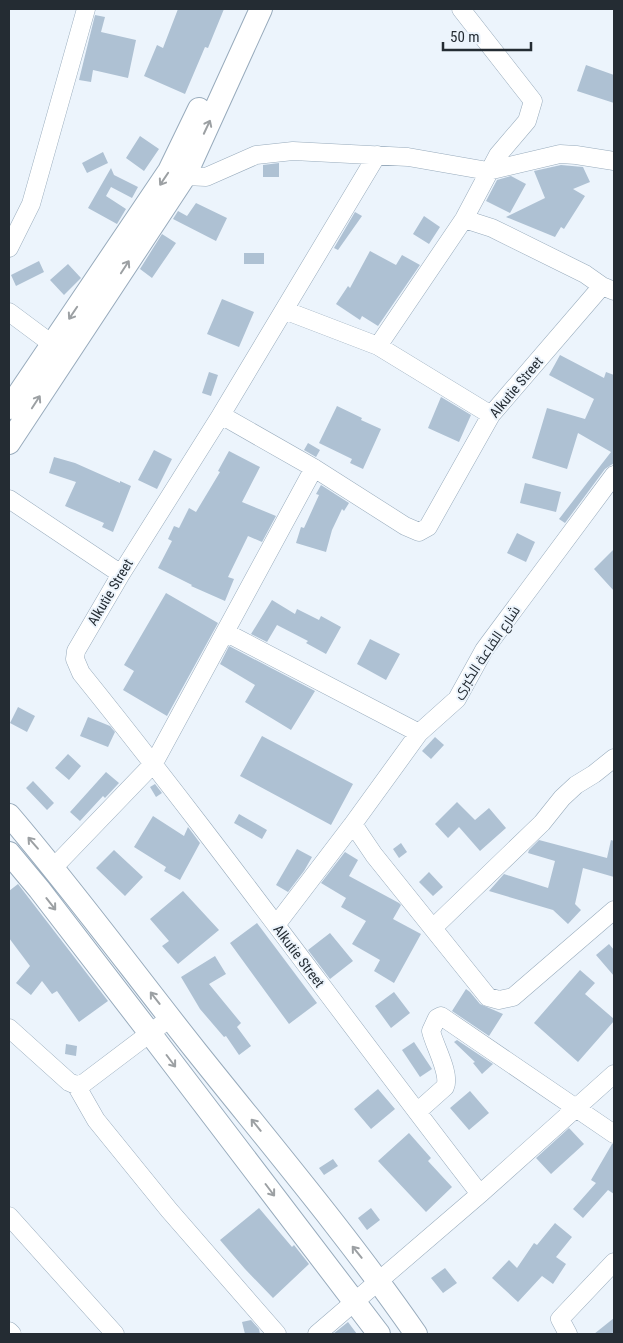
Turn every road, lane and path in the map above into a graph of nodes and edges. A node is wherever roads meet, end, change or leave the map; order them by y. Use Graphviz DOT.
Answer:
graph roads {
  1 [pos="86,9"];
  2 [pos="246,9"];
  3 [pos="261,9"];
  4 [pos="461,9"];
  5 [pos="377,154"];
  6 [pos="614,161"];
  7 [pos="488,170"];
  8 [pos="185,176"];
  9 [pos="464,219"];
  10 [pos="9,248"];
  11 [pos="608,288"];
  12 [pos="284,310"];
  13 [pos="9,312"];
  14 [pos="52,344"];
  15 [pos="378,346"];
  16 [pos="9,408"];
  17 [pos="221,415"];
  18 [pos="492,415"];
  19 [pos="9,443"];
  20 [pos="314,468"];
  21 [pos="614,475"];
  22 [pos="9,500"];
  23 [pos="120,574"];
  24 [pos="225,632"];
  25 [pos="418,733"];
  26 [pos="614,758"];
  27 [pos="154,763"];
  28 [pos="9,815"];
  29 [pos="353,824"];
  30 [pos="9,853"];
  31 [pos="54,867"];
  32 [pos="614,910"];
  33 [pos="276,925"];
  34 [pos="433,928"];
  35 [pos="170,1018"];
  36 [pos="9,1028"];
  37 [pos="149,1032"];
  38 [pos="614,1074"];
  39 [pos="76,1085"];
  40 [pos="576,1108"];
  41 [pos="417,1112"];
  42 [pos="614,1134"];
  43 [pos="480,1194"];
  44 [pos="9,1216"];
  45 [pos="614,1263"];
  46 [pos="380,1281"];
  47 [pos="354,1300"];
  48 [pos="9,1331"];
  49 [pos="12,1334"];
  50 [pos="116,1334"];
  51 [pos="277,1334"];
  52 [pos="316,1334"];
  53 [pos="379,1334"];
  54 [pos="416,1334"];
  55 [pos="568,1334"];
  1 -- 10 [label="street"];
  2 -- 14 [label="main road, one-way"];
  8 -- 3 [label="main road, one-way"];
  4 -- 7 [label="street"];
  5 -- 7 [label="street"];
  5 -- 8 [label="street"];
  5 -- 12 [label="street"];
  6 -- 7 [label="street"];
  7 -- 9 [label="street"];
  19 -- 8 [label="main road, one-way"];
  9 -- 11 [label="street"];
  9 -- 15 [label="street"];
  11 -- 18 [label="street, Alkutie Street"];
  12 -- 15 [label="street"];
  12 -- 17 [label="street"];
  13 -- 14 [label="street"];
  14 -- 16 [label="main road"];
  15 -- 18 [label="street"];
  17 -- 20 [label="street, Alkutie Street"];
  17 -- 23 [label="street, Alkutie Street"];
  18 -- 20 [label="street, Alkutie Street"];
  20 -- 24 [label="street"];
  21 -- 25 [label="street, شارع القاعة الكبرى"];
  22 -- 23 [label="street"];
  23 -- 27 [label="street, Alkutie Street"];
  24 -- 25 [label="street"];
  24 -- 27 [label="street"];
  25 -- 29 [label="street, شارع القاعة الكبرى"];
  26 -- 34 [label="street"];
  27 -- 31 [label="street"];
  27 -- 33 [label="street, Alkutie Street"];
  31 -- 28 [label="main road, one-way"];
  29 -- 33 [label="street, شارع القاعة الكبرى"];
  29 -- 34 [label="street"];
  30 -- 37 [label="main road, one-way"];
  35 -- 31 [label="main road, one-way"];
  32 -- 34 [label="street"];
  33 -- 41 [label="street, Alkutie Street"];
  35 -- 37 [label="street"];
  46 -- 35 [label="main road, one-way"];
  36 -- 39 [label="street"];
  37 -- 39 [label="street"];
  37 -- 47 [label="main road, one-way"];
  38 -- 40 [label="street"];
  39 -- 51 [label="street"];
  40 -- 41 [label="street"];
  40 -- 42 [label="street"];
  40 -- 43 [label="street"];
  41 -- 43 [label="street, Alkutie Street"];
  43 -- 46 [label="street"];
  44 -- 50 [label="street"];
  45 -- 55 [label="street"];
  46 -- 47 [label="street"];
  46 -- 54 [label="main road"];
  47 -- 52 [label="street"];
  47 -- 53 [label="main road"];
  48 -- 49 [label="street"];
}
